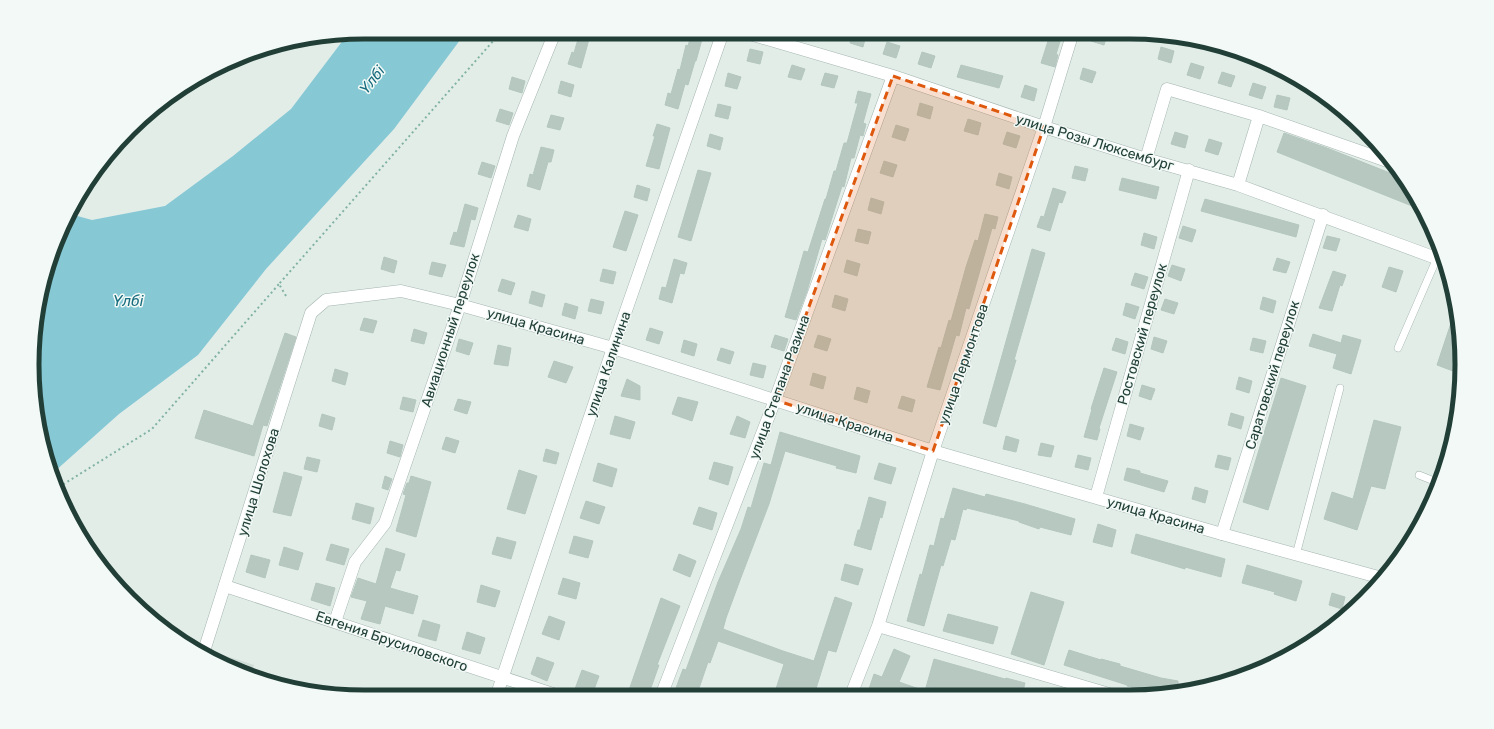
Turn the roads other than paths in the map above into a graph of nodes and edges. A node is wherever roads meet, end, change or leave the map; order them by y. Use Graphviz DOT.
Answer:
graph roads {
  1 [pos="552,39"];
  2 [pos="721,39"];
  3 [pos="767,39"];
  4 [pos="1071,39"];
  5 [pos="893,76"];
  6 [pos="1259,116"];
  7 [pos="1044,128"];
  8 [pos="1146,159"];
  9 [pos="1383,160"];
  10 [pos="1189,170"];
  11 [pos="1238,185"];
  12 [pos="1323,215"];
  13 [pos="1438,259"];
  14 [pos="1439,263"];
  15 [pos="460,305"];
  16 [pos="311,313"];
  17 [pos="613,348"];
  18 [pos="1398,348"];
  19 [pos="1340,388"];
  20 [pos="775,400"];
  21 [pos="933,451"];
  22 [pos="1419,475"];
  23 [pos="1433,481"];
  24 [pos="1096,497"];
  25 [pos="1222,534"];
  26 [pos="1296,555"];
  27 [pos="1376,576"];
  28 [pos="225,586"];
  29 [pos="335,622"];
  30 [pos="878,626"];
  31 [pos="205,648"];
  32 [pos="502,678"];
  33 [pos="498,690"];
  34 [pos="540,690"];
  35 [pos="663,690"];
  36 [pos="853,690"];
  37 [pos="1096,690"];
  1 -- 15 [label="street, Авиационный переулок"];
  2 -- 17 [label="street, улица Калинина"];
  3 -- 5 [label="street, улица Розы Люксембург"];
  4 -- 7 [label="street, улица Лермонтова"];
  5 -- 7 [label="street, улица Розы Люксембург"];
  5 -- 20 [label="street, улица Степана Разина"];
  6 -- 8 [label="street"];
  6 -- 9 [label="street"];
  6 -- 11 [label="street"];
  7 -- 8 [label="street, улица Розы Люксембург"];
  7 -- 21 [label="street, улица Лермонтова"];
  8 -- 10 [label="street, улица Розы Люксембург"];
  10 -- 11 [label="street, улица Розы Люксембург"];
  10 -- 24 [label="street, Ростовский переулок"];
  11 -- 12 [label="street, улица Розы Люксембург"];
  12 -- 13 [label="street, улица Розы Люксембург"];
  12 -- 25 [label="street, Саратовский переулок"];
  14 -- 18 [label="lane"];
  15 -- 16 [label="street, улица Красина"];
  15 -- 17 [label="street, улица Красина"];
  15 -- 29 [label="street, Авиационный переулок"];
  16 -- 28 [label="street, улица Шолохова"];
  17 -- 20 [label="street, улица Красина"];
  17 -- 32 [label="street, улица Калинина"];
  19 -- 26 [label="lane"];
  20 -- 21 [label="street, улица Красина"];
  20 -- 35 [label="street, улица Степана Разина"];
  21 -- 24 [label="street, улица Красина"];
  21 -- 30 [label="street, улица Лермонтова"];
  22 -- 23 [label="lane"];
  24 -- 25 [label="street, улица Красина"];
  25 -- 26 [label="street, улица Красина"];
  26 -- 27 [label="street, улица Красина"];
  28 -- 29 [label="street, Евгения Брусиловского"];
  28 -- 31 [label="street, улица Шолохова"];
  29 -- 32 [label="street, Евгения Брусиловского"];
  30 -- 36 [label="street, улица Лермонтова"];
  30 -- 37 [label="street"];
  32 -- 33 [label="street, улица Калинина"];
  32 -- 34 [label="street, Евгения Брусиловского"];
}
